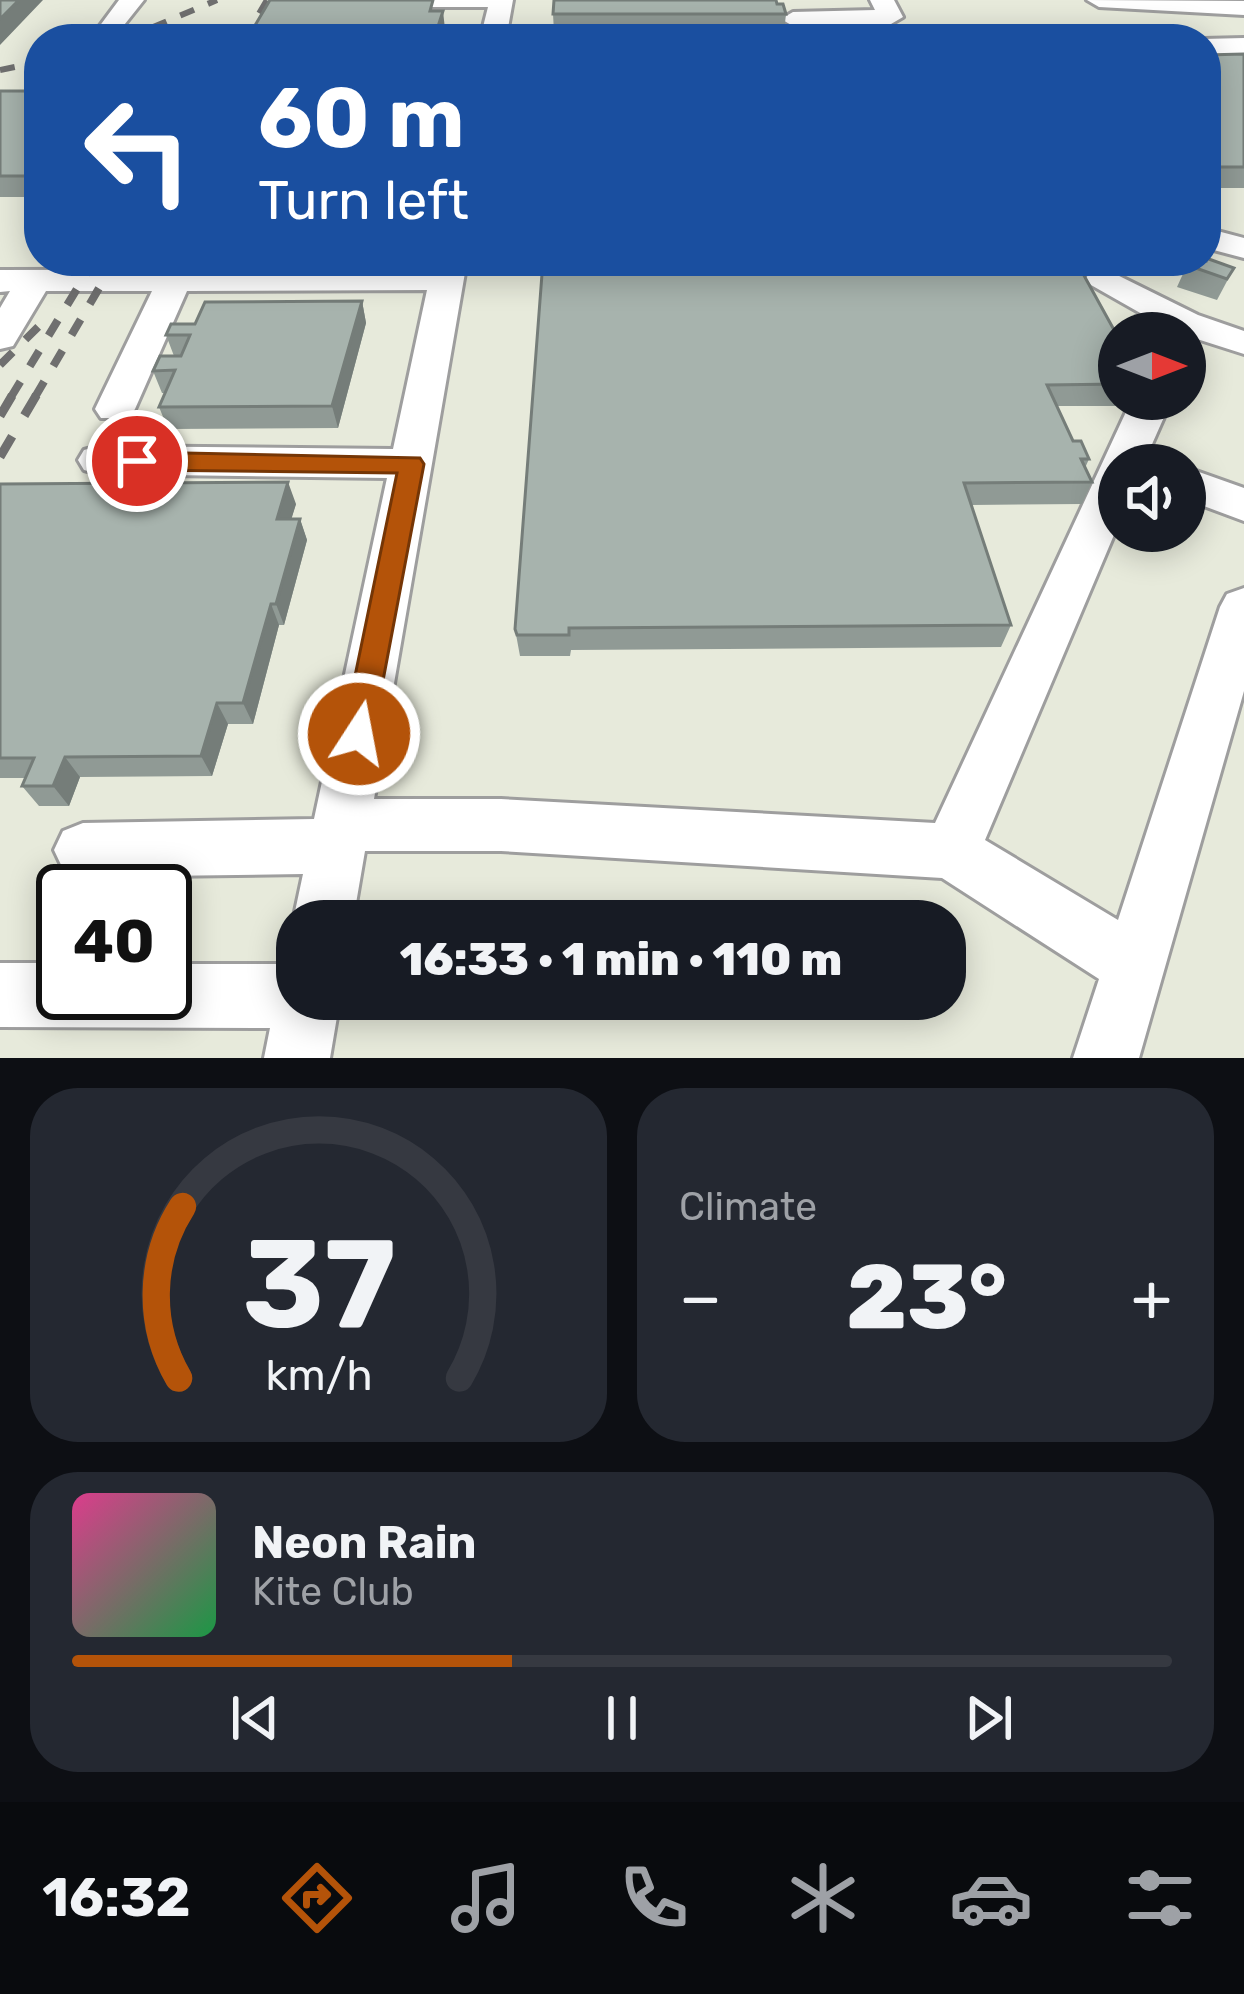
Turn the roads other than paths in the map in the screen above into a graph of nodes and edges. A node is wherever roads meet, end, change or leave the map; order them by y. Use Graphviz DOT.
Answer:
graph roads {
  1 [pos="132,0"];
  2 [pos="423,0"];
  3 [pos="501,0"];
  4 [pos="882,0"];
  5 [pos="1099,0"];
  6 [pos="1244,8"];
  7 [pos="793,19"];
  8 [pos="112,24"];
  9 [pos="267,276"];
  10 [pos="448,276"];
  11 [pos="1103,278"];
  12 [pos="176,279"];
  13 [pos="18,280"];
  14 [pos="1157,312"];
  15 [pos="1206,334"];
  16 [pos="0,338"];
  17 [pos="1244,343"];
  18 [pos="115,410"];
  19 [pos="99,460"];
  20 [pos="411,464"];
  21 [pos="1206,490"];
  22 [pos="1244,505"];
  23 [pos="1098,528"];
  24 [pos="1244,608"];
  25 [pos="340,836"];
  26 [pos="83,850"];
  27 [pos="950,851"];
  28 [pos="327,900"];
  29 [pos="1134,965"];
  30 [pos="0,995"];
  31 [pos="276,996"];
  32 [pos="304,1020"];
  33 [pos="297,1058"];
  34 [pos="1106,1058"];
  1 -- 8 [label="street"];
  2 -- 3 [label="street"];
  4 -- 7 [label="street"];
  5 -- 6 [label="street"];
  9 -- 12 [label="street"];
  10 -- 20 [label="street"];
  11 -- 14 [label="street"];
  12 -- 13 [label="street"];
  12 -- 18 [label="street"];
  13 -- 16 [label="street"];
  15 -- 17 [label="street"];
  19 -- 20 [label="street"];
  20 -- 25 [label="street"];
  21 -- 22 [label="street"];
  23 -- 27 [label="street"];
  24 -- 29 [label="street"];
  25 -- 26 [label="street"];
  25 -- 27 [label="street"];
  25 -- 28 [label="street"];
  27 -- 29 [label="street"];
  29 -- 34 [label="street"];
  30 -- 31 [label="street"];
  32 -- 33 [label="street"];
}
